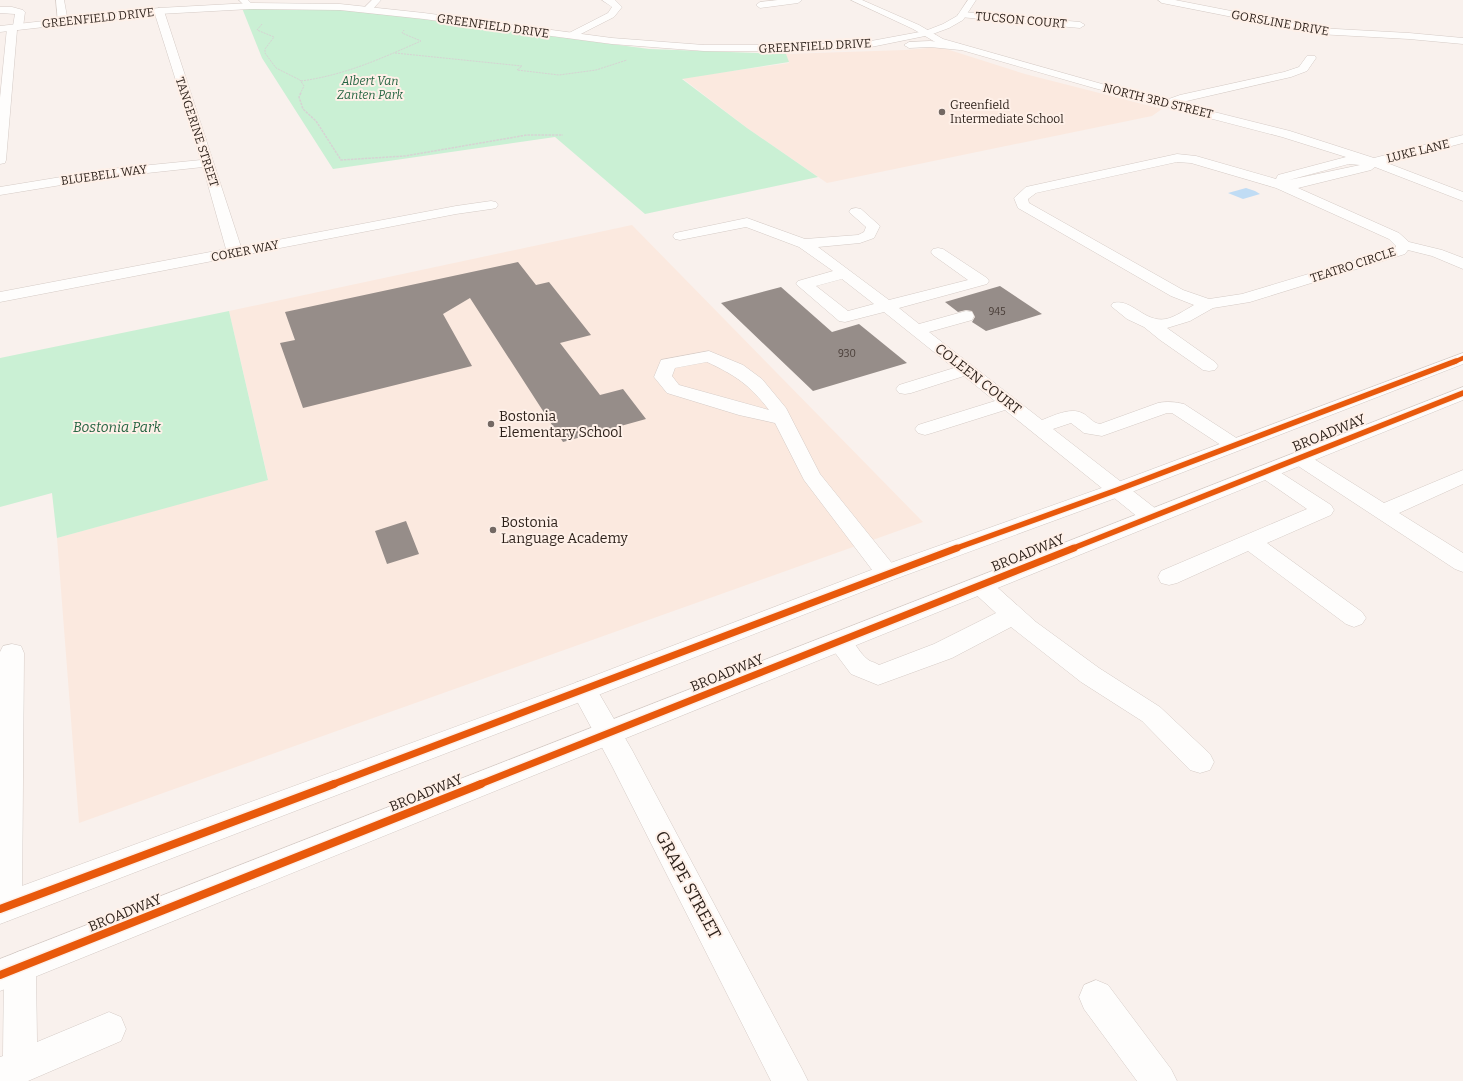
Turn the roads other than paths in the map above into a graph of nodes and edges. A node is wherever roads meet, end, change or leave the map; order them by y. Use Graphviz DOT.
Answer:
graph roads {
  1 [pos="60,0"];
  2 [pos="377,0"];
  3 [pos="606,0"];
  4 [pos="798,0"];
  5 [pos="855,0"];
  6 [pos="972,0"];
  7 [pos="1162,0"];
  8 [pos="247,3"];
  9 [pos="760,5"];
  10 [pos="368,9"];
  11 [pos="0,10"];
  12 [pos="159,11"];
  13 [pos="963,15"];
  14 [pos="64,22"];
  15 [pos="1080,25"];
  16 [pos="15,27"];
  17 [pos="0,29"];
  18 [pos="927,33"];
  19 [pos="570,36"];
  20 [pos="1463,41"];
  21 [pos="854,46"];
  22 [pos="960,47"];
  23 [pos="1311,58"];
  24 [pos="1169,103"];
  25 [pos="1463,139"];
  26 [pos="0,160"];
  27 [pos="1374,162"];
  28 [pos="208,163"];
  29 [pos="1281,185"];
  30 [pos="0,191"];
  31 [pos="1463,197"];
  32 [pos="491,205"];
  33 [pos="856,212"];
  34 [pos="680,236"];
  35 [pos="804,244"];
  36 [pos="1404,246"];
  37 [pos="938,252"];
  38 [pos="235,253"];
  39 [pos="1463,264"];
  40 [pos="845,273"];
  41 [pos="0,297"];
  42 [pos="1209,304"];
  43 [pos="1119,306"];
  44 [pos="887,307"];
  45 [pos="966,316"];
  46 [pos="1151,324"];
  47 [pos="916,330"];
  48 [pos="1463,358"];
  49 [pos="1209,366"];
  50 [pos="966,370"];
  51 [pos="906,389"];
  52 [pos="1463,393"];
  53 [pos="1008,403"];
  54 [pos="782,419"];
  55 [pos="1039,427"];
  56 [pos="925,429"];
  57 [pos="1234,445"];
  58 [pos="1299,458"];
  59 [pos="1265,471"];
  60 [pos="1463,476"];
  61 [pos="1117,490"];
  62 [pos="1382,512"];
  63 [pos="1152,517"];
  64 [pos="1251,542"];
  65 [pos="1463,564"];
  66 [pos="887,573"];
  67 [pos="1169,577"];
  68 [pos="980,585"];
  69 [pos="1013,615"];
  70 [pos="1354,618"];
  71 [pos="839,642"];
  72 [pos="12,653"];
  73 [pos="584,690"];
  74 [pos="608,734"];
  75 [pos="1200,762"];
  76 [pos="5,829"];
  77 [pos="4,907"];
  78 [pos="10,971"];
  79 [pos="1096,997"];
  80 [pos="108,1029"];
  81 [pos="10,1071"];
  82 [pos="790,1081"];
  83 [pos="1159,1081"];
  1 -- 14 [label="street"];
  2 -- 10 [label="street"];
  3 -- 19 [label="street"];
  4 -- 9 [label="street"];
  5 -- 18 [label="street, NORTH 3RD STREET"];
  6 -- 13 [label="street, GREENFIELD DRIVE"];
  7 -- 20 [label="street, GORSLINE DRIVE"];
  8 -- 10 [label="street, GREENFIELD DRIVE"];
  8 -- 12 [label="street, GREENFIELD DRIVE"];
  10 -- 19 [label="street, GREENFIELD DRIVE"];
  11 -- 16 [label="street"];
  12 -- 14 [label="street, GREENFIELD DRIVE"];
  12 -- 28 [label="street, TANGERINE STREET"];
  13 -- 15 [label="street, TUCSON COURT"];
  13 -- 18 [label="street, GREENFIELD DRIVE"];
  14 -- 16 [label="street, GREENFIELD DRIVE"];
  16 -- 17 [label="street, GREENFIELD DRIVE"];
  16 -- 26 [label="street"];
  18 -- 21 [label="street, GREENFIELD DRIVE"];
  18 -- 22 [label="street, NORTH 3RD STREET"];
  19 -- 21 [label="street, GREENFIELD DRIVE"];
  21 -- 22 [label="street"];
  22 -- 24 [label="street, NORTH 3RD STREET"];
  23 -- 24 [label="street"];
  24 -- 27 [label="street, NORTH 3RD STREET"];
  25 -- 27 [label="street, LUKE LANE"];
  27 -- 29 [label="street, LUKE LANE"];
  27 -- 31 [label="street, NORTH 3RD STREET"];
  28 -- 30 [label="street, BLUEBELL WAY"];
  28 -- 38 [label="street, TANGERINE STREET"];
  29 -- 36 [label="street, TEATRO CIRCLE"];
  29 -- 42 [label="street, TEATRO CIRCLE"];
  32 -- 38 [label="street, COKER WAY"];
  33 -- 35 [label="street"];
  34 -- 35 [label="street"];
  35 -- 40 [label="street, COLEEN COURT"];
  36 -- 39 [label="street"];
  36 -- 42 [label="street, TEATRO CIRCLE"];
  37 -- 44 [label="street"];
  38 -- 41 [label="street, COKER WAY"];
  40 -- 44 [label="street, COLEEN COURT"];
  40 -- 44 [label="street"];
  42 -- 46 [label="street"];
  43 -- 46 [label="street"];
  44 -- 47 [label="street, COLEEN COURT"];
  45 -- 47 [label="street"];
  46 -- 49 [label="street"];
  47 -- 50 [label="street, COLEEN COURT"];
  48 -- 57 [label="street, BROADWAY"];
  50 -- 51 [label="street"];
  50 -- 53 [label="street, COLEEN COURT"];
  52 -- 58 [label="street, BROADWAY"];
  53 -- 55 [label="street, COLEEN COURT"];
  53 -- 56 [label="street"];
  54 -- 54 [label="street"];
  54 -- 66 [label="street"];
  55 -- 57 [label="street"];
  55 -- 61 [label="street, COLEEN COURT"];
  57 -- 61 [label="street, BROADWAY"];
  58 -- 59 [label="street, BROADWAY"];
  58 -- 62 [label="street"];
  59 -- 63 [label="street, BROADWAY"];
  59 -- 64 [label="street"];
  60 -- 62 [label="street"];
  61 -- 63 [label="street, COLEEN COURT"];
  61 -- 66 [label="street, BROADWAY"];
  62 -- 65 [label="street"];
  63 -- 68 [label="street, BROADWAY"];
  64 -- 67 [label="street"];
  64 -- 70 [label="street"];
  66 -- 73 [label="street, BROADWAY"];
  68 -- 69 [label="street"];
  68 -- 71 [label="street, BROADWAY"];
  69 -- 71 [label="street"];
  69 -- 75 [label="street"];
  71 -- 74 [label="street, BROADWAY"];
  72 -- 76 [label="street"];
  73 -- 74 [label="street, GRAPE STREET"];
  73 -- 77 [label="street, BROADWAY"];
  74 -- 78 [label="street, BROADWAY"];
  74 -- 82 [label="street, GRAPE STREET"];
  76 -- 77 [label="street"];
  78 -- 81 [label="street"];
  79 -- 83 [label="street"];
  80 -- 81 [label="street"];
}
